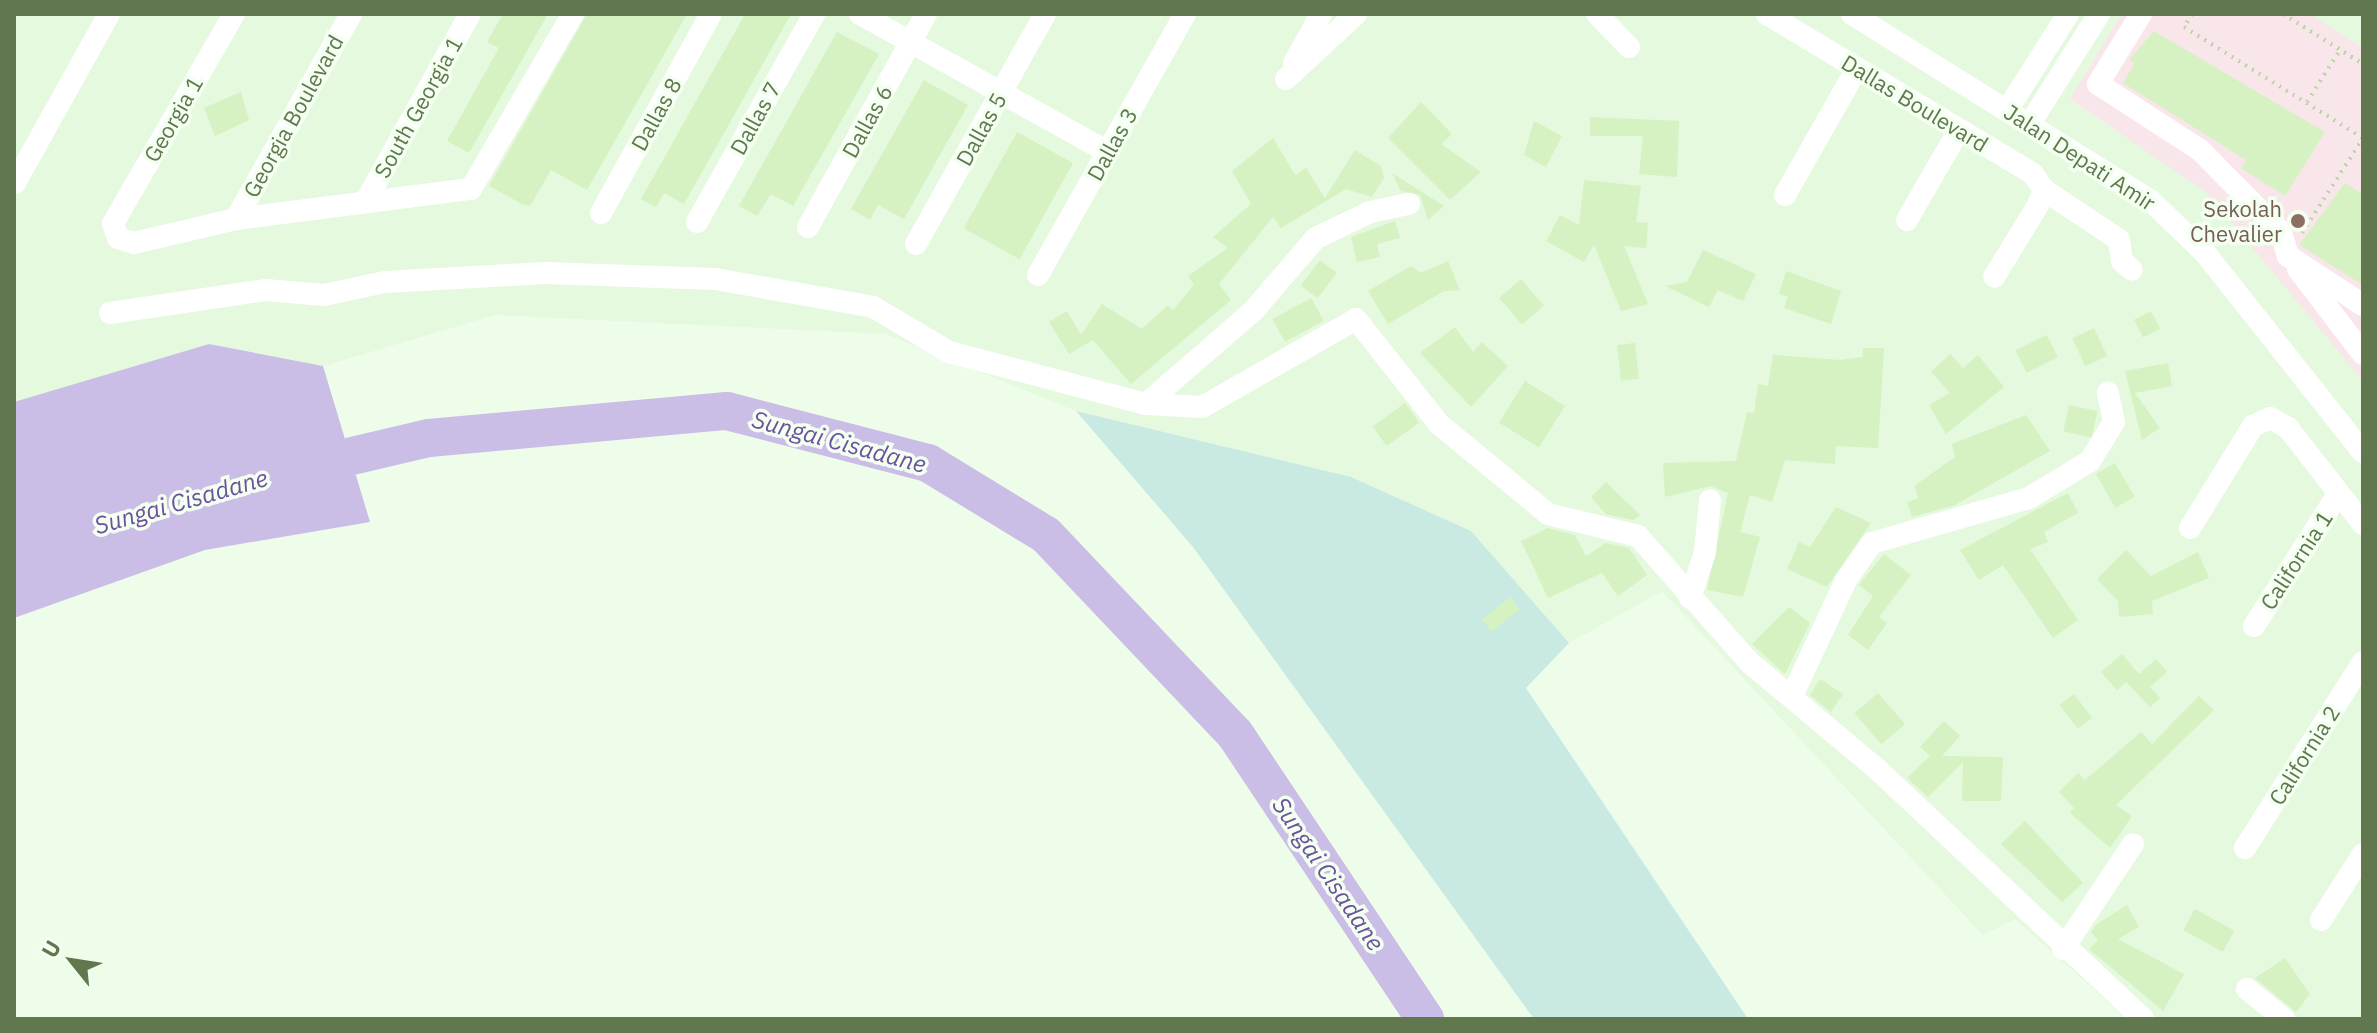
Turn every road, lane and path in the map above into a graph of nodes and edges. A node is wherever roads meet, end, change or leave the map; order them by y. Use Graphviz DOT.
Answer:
graph roads {
  1 [pos="109,14"];
  2 [pos="234,14"];
  3 [pos="351,14"];
  4 [pos="470,14"];
  5 [pos="573,14"];
  6 [pos="711,14"];
  7 [pos="814,14"];
  8 [pos="860,14"];
  9 [pos="926,14"];
  10 [pos="1045,14"];
  11 [pos="1185,14"];
  12 [pos="1321,14"];
  13 [pos="1356,14"];
  14 [pos="1597,14"];
  15 [pos="1767,14"];
  16 [pos="1852,14"];
  17 [pos="2068,14"];
  18 [pos="2099,14"];
  19 [pos="2141,14"];
  20 [pos="2192,14"];
  21 [pos="2283,14"];
  22 [pos="911,42"];
  23 [pos="1629,47"];
  24 [pos="2340,50"];
  25 [pos="2363,64"];
  26 [pos="1857,68"];
  27 [pos="1001,92"];
  28 [pos="2306,103"];
  29 [pos="2008,109"];
  30 [pos="2031,122"];
  31 [pos="1959,130"];
  32 [pos="2363,138"];
  33 [pos="1108,152"];
  34 [pos="15,183"];
  35 [pos="1785,195"];
  36 [pos="2041,198"];
  37 [pos="367,199"];
  38 [pos="1409,204"];
  39 [pos="601,213"];
  40 [pos="236,219"];
  41 [pos="1907,220"];
  42 [pos="697,222"];
  43 [pos="808,227"];
  44 [pos="916,244"];
  45 [pos="2288,256"];
  46 [pos="2132,270"];
  47 [pos="1038,275"];
  48 [pos="1994,277"];
  49 [pos="2363,305"];
  50 [pos="110,313"];
  51 [pos="2363,354"];
  52 [pos="2108,393"];
  53 [pos="1146,404"];
  54 [pos="2363,452"];
  55 [pos="2338,494"];
  56 [pos="1710,500"];
  57 [pos="2363,524"];
  58 [pos="2190,528"];
  59 [pos="1690,598"];
  60 [pos="2254,626"];
  61 [pos="2363,662"];
  62 [pos="1792,696"];
  63 [pos="2133,844"];
  64 [pos="2245,848"];
  65 [pos="2363,854"];
  66 [pos="2321,920"];
  67 [pos="2063,949"];
  68 [pos="2247,989"];
  69 [pos="2143,1019"];
  70 [pos="2284,1019"];
  1 -- 34 [label="street"];
  2 -- 40 [label="street, Georgia 1"];
  3 -- 40 [label="street, Georgia Boulevard"];
  4 -- 37 [label="street, South Georgia 1"];
  5 -- 37 [label="street"];
  6 -- 39 [label="street, Dallas 8"];
  7 -- 42 [label="street, Dallas 7"];
  8 -- 22 [label="street"];
  9 -- 22 [label="street, Dallas 6"];
  10 -- 27 [label="street, Dallas 5"];
  11 -- 33 [label="street, Dallas 3"];
  12 -- 13 [label="street"];
  14 -- 23 [label="street"];
  15 -- 26 [label="street, Dallas Boulevard"];
  16 -- 29 [label="street, Jalan Depati Amir"];
  17 -- 29 [label="street"];
  18 -- 30 [label="street"];
  19 -- 45 [label="street"];
  20 -- 28 [label="path"];
  21 -- 24 [label="path"];
  22 -- 27 [label="street"];
  22 -- 43 [label="street, Dallas 6"];
  24 -- 25 [label="path"];
  24 -- 28 [label="path"];
  26 -- 31 [label="street, Dallas Boulevard"];
  26 -- 35 [label="street"];
  27 -- 33 [label="street"];
  27 -- 44 [label="street, Dallas 5"];
  28 -- 32 [label="path"];
  29 -- 30 [label="street, Jalan Depati Amir"];
  30 -- 54 [label="street, Jalan Depati Amir"];
  31 -- 36 [label="street, Dallas Boulevard"];
  31 -- 41 [label="street"];
  32 -- 45 [label="path"];
  33 -- 47 [label="street, Dallas 3"];
  36 -- 46 [label="street, Dallas Boulevard"];
  36 -- 48 [label="street"];
  37 -- 40 [label="street"];
  38 -- 53 [label="street"];
  45 -- 49 [label="street"];
  45 -- 51 [label="street"];
  50 -- 53 [label="street"];
  52 -- 62 [label="street"];
  53 -- 59 [label="street"];
  55 -- 57 [label="street"];
  55 -- 58 [label="street"];
  55 -- 60 [label="street, California 1"];
  56 -- 59 [label="street"];
  59 -- 62 [label="street"];
  61 -- 64 [label="street, California 2"];
  62 -- 67 [label="street"];
  63 -- 67 [label="street"];
  65 -- 66 [label="street"];
  67 -- 69 [label="street"];
  68 -- 70 [label="street"];
}
